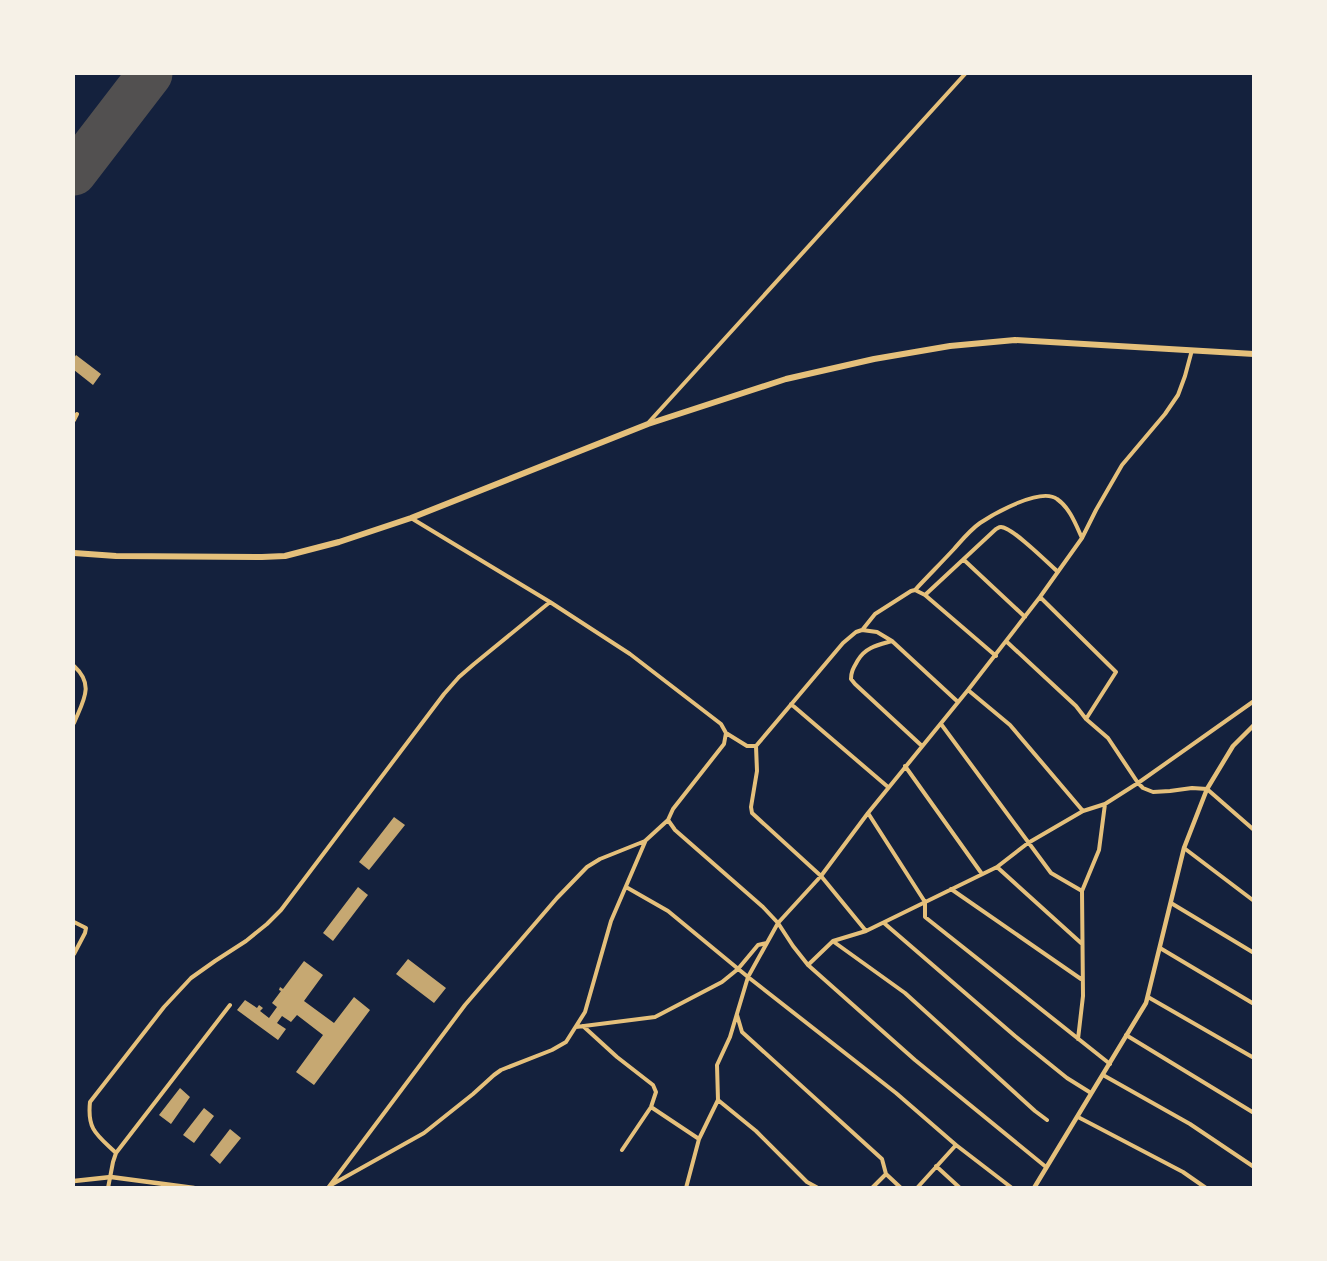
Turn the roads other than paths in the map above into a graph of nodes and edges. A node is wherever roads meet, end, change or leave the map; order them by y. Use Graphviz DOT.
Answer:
graph roads {
  1 [pos="965,74"];
  2 [pos="1192,349"];
  3 [pos="1254,354"];
  4 [pos="77,414"];
  5 [pos="74,420"];
  6 [pos="648,424"];
  7 [pos="411,518"];
  8 [pos="1082,538"];
  9 [pos="74,553"];
  10 [pos="964,560"];
  11 [pos="1058,572"];
  12 [pos="915,590"];
  13 [pos="925,595"];
  14 [pos="1040,597"];
  15 [pos="550,602"];
  16 [pos="1025,617"];
  17 [pos="862,630"];
  18 [pos="892,641"];
  19 [pos="1007,642"];
  20 [pos="996,656"];
  21 [pos="74,666"];
  22 [pos="968,690"];
  23 [pos="1254,701"];
  24 [pos="958,702"];
  25 [pos="791,704"];
  26 [pos="1086,719"];
  27 [pos="74,723"];
  28 [pos="940,724"];
  29 [pos="1254,725"];
  30 [pos="726,733"];
  31 [pos="756,746"];
  32 [pos="922,746"];
  33 [pos="905,766"];
  34 [pos="1138,783"];
  35 [pos="888,787"];
  36 [pos="1207,789"];
  37 [pos="1105,804"];
  38 [pos="1083,811"];
  39 [pos="868,813"];
  40 [pos="668,820"];
  41 [pos="1254,830"];
  42 [pos="645,841"];
  43 [pos="1028,843"];
  44 [pos="1184,848"];
  45 [pos="997,867"];
  46 [pos="982,874"];
  47 [pos="821,876"];
  48 [pos="626,887"];
  49 [pos="951,889"];
  50 [pos="1082,891"];
  51 [pos="1254,901"];
  52 [pos="925,902"];
  53 [pos="1171,903"];
  54 [pos="74,922"];
  55 [pos="883,922"];
  56 [pos="778,923"];
  57 [pos="866,931"];
  58 [pos="833,941"];
  59 [pos="767,943"];
  60 [pos="1082,943"];
  61 [pos="1160,948"];
  62 [pos="1254,953"];
  63 [pos="74,954"];
  64 [pos="808,965"];
  65 [pos="738,969"];
  66 [pos="748,977"];
  67 [pos="1082,980"];
  68 [pos="1148,997"];
  69 [pos="1254,1004"];
  70 [pos="230,1005"];
  71 [pos="737,1015"];
  72 [pos="584,1026"];
  73 [pos="576,1028"];
  74 [pos="1126,1035"];
  75 [pos="1078,1040"];
  76 [pos="1254,1058"];
  77 [pos="1110,1064"];
  78 [pos="1103,1075"];
  79 [pos="1091,1094"];
  80 [pos="718,1100"];
  81 [pos="651,1107"];
  82 [pos="1254,1113"];
  83 [pos="1078,1117"];
  84 [pos="1047,1120"];
  85 [pos="699,1139"];
  86 [pos="956,1145"];
  87 [pos="622,1150"];
  88 [pos="116,1153"];
  89 [pos="936,1166"];
  90 [pos="1046,1167"];
  91 [pos="1254,1167"];
  92 [pos="886,1174"];
  93 [pos="111,1178"];
  94 [pos="74,1181"];
  95 [pos="807,1182"];
  96 [pos="329,1187"];
  97 [pos="108,1188"];
  98 [pos="194,1188"];
  99 [pos="686,1188"];
  100 [pos="802,1188"];
  101 [pos="818,1188"];
  102 [pos="872,1188"];
  103 [pos="901,1188"];
  104 [pos="917,1188"];
  105 [pos="960,1188"];
  106 [pos="1012,1188"];
  107 [pos="1034,1188"];
  108 [pos="1206,1188"];
  1 -- 6 [label="street"];
  2 -- 3 [label="highway"];
  2 -- 6 [label="highway"];
  2 -- 8 [label="street"];
  4 -- 5 [label="street"];
  6 -- 7 [label="highway"];
  7 -- 9 [label="highway"];
  7 -- 15 [label="street"];
  8 -- 11 [label="street"];
  8 -- 12 [label="street"];
  10 -- 11 [label="street"];
  10 -- 13 [label="street"];
  10 -- 16 [label="street"];
  11 -- 14 [label="street"];
  12 -- 13 [label="street"];
  12 -- 17 [label="street"];
  13 -- 20 [label="street"];
  14 -- 16 [label="street"];
  14 -- 26 [label="street"];
  15 -- 30 [label="street"];
  15 -- 88 [label="street"];
  16 -- 19 [label="street"];
  17 -- 18 [label="street"];
  17 -- 25 [label="street"];
  18 -- 24 [label="street"];
  18 -- 32 [label="street"];
  19 -- 20 [label="street"];
  19 -- 26 [label="street"];
  20 -- 22 [label="street"];
  21 -- 27 [label="street"];
  22 -- 24 [label="street"];
  22 -- 38 [label="street"];
  23 -- 34 [label="street"];
  24 -- 28 [label="street"];
  25 -- 31 [label="street"];
  25 -- 35 [label="street"];
  26 -- 34 [label="street"];
  28 -- 32 [label="street"];
  28 -- 43 [label="street"];
  29 -- 36 [label="street"];
  30 -- 31 [label="street"];
  30 -- 40 [label="street"];
  31 -- 47 [label="street"];
  32 -- 33 [label="street"];
  33 -- 35 [label="street"];
  33 -- 46 [label="street"];
  34 -- 36 [label="street"];
  34 -- 37 [label="street"];
  35 -- 39 [label="street"];
  36 -- 41 [label="street"];
  36 -- 44 [label="street"];
  37 -- 38 [label="street"];
  37 -- 50 [label="street"];
  38 -- 43 [label="street"];
  39 -- 47 [label="street"];
  39 -- 52 [label="street"];
  40 -- 42 [label="street"];
  40 -- 56 [label="street"];
  42 -- 48 [label="street"];
  42 -- 96 [label="street"];
  43 -- 45 [label="street"];
  43 -- 50 [label="street"];
  44 -- 51 [label="street"];
  44 -- 53 [label="street"];
  45 -- 46 [label="street"];
  45 -- 60 [label="street"];
  46 -- 49 [label="street"];
  47 -- 56 [label="street"];
  47 -- 57 [label="street"];
  48 -- 65 [label="street"];
  48 -- 73 [label="street"];
  49 -- 52 [label="street"];
  49 -- 67 [label="street"];
  50 -- 60 [label="street"];
  52 -- 55 [label="street"];
  52 -- 75 [label="street"];
  53 -- 61 [label="street"];
  53 -- 62 [label="street"];
  54 -- 63 [label="street"];
  55 -- 57 [label="street"];
  55 -- 79 [label="street"];
  56 -- 59 [label="street"];
  56 -- 64 [label="street"];
  57 -- 58 [label="street"];
  58 -- 64 [label="street"];
  58 -- 84 [label="street"];
  59 -- 65 [label="street"];
  59 -- 66 [label="street"];
  60 -- 67 [label="street"];
  61 -- 68 [label="street"];
  61 -- 69 [label="street"];
  64 -- 90 [label="street"];
  65 -- 66 [label="street"];
  65 -- 72 [label="street"];
  66 -- 71 [label="street"];
  66 -- 86 [label="street"];
  67 -- 75 [label="street"];
  68 -- 74 [label="street"];
  68 -- 76 [label="street"];
  70 -- 88 [label="street"];
  71 -- 80 [label="street"];
  71 -- 92 [label="street"];
  72 -- 73 [label="street"];
  72 -- 81 [label="street"];
  73 -- 96 [label="street"];
  74 -- 77 [label="street"];
  74 -- 82 [label="street"];
  75 -- 77 [label="street"];
  77 -- 78 [label="street"];
  78 -- 79 [label="street"];
  78 -- 91 [label="street"];
  79 -- 83 [label="street"];
  80 -- 85 [label="street"];
  80 -- 95 [label="street"];
  81 -- 85 [label="street"];
  81 -- 87 [label="street"];
  83 -- 90 [label="street"];
  83 -- 108 [label="street"];
  85 -- 99 [label="street"];
  86 -- 89 [label="street"];
  86 -- 106 [label="street"];
  88 -- 93 [label="street"];
  89 -- 104 [label="street"];
  89 -- 105 [label="street"];
  90 -- 107 [label="street"];
  92 -- 102 [label="street"];
  92 -- 103 [label="street"];
  93 -- 94 [label="street"];
  93 -- 97 [label="street"];
  93 -- 98 [label="street"];
  95 -- 100 [label="street"];
  95 -- 101 [label="street"];
}
